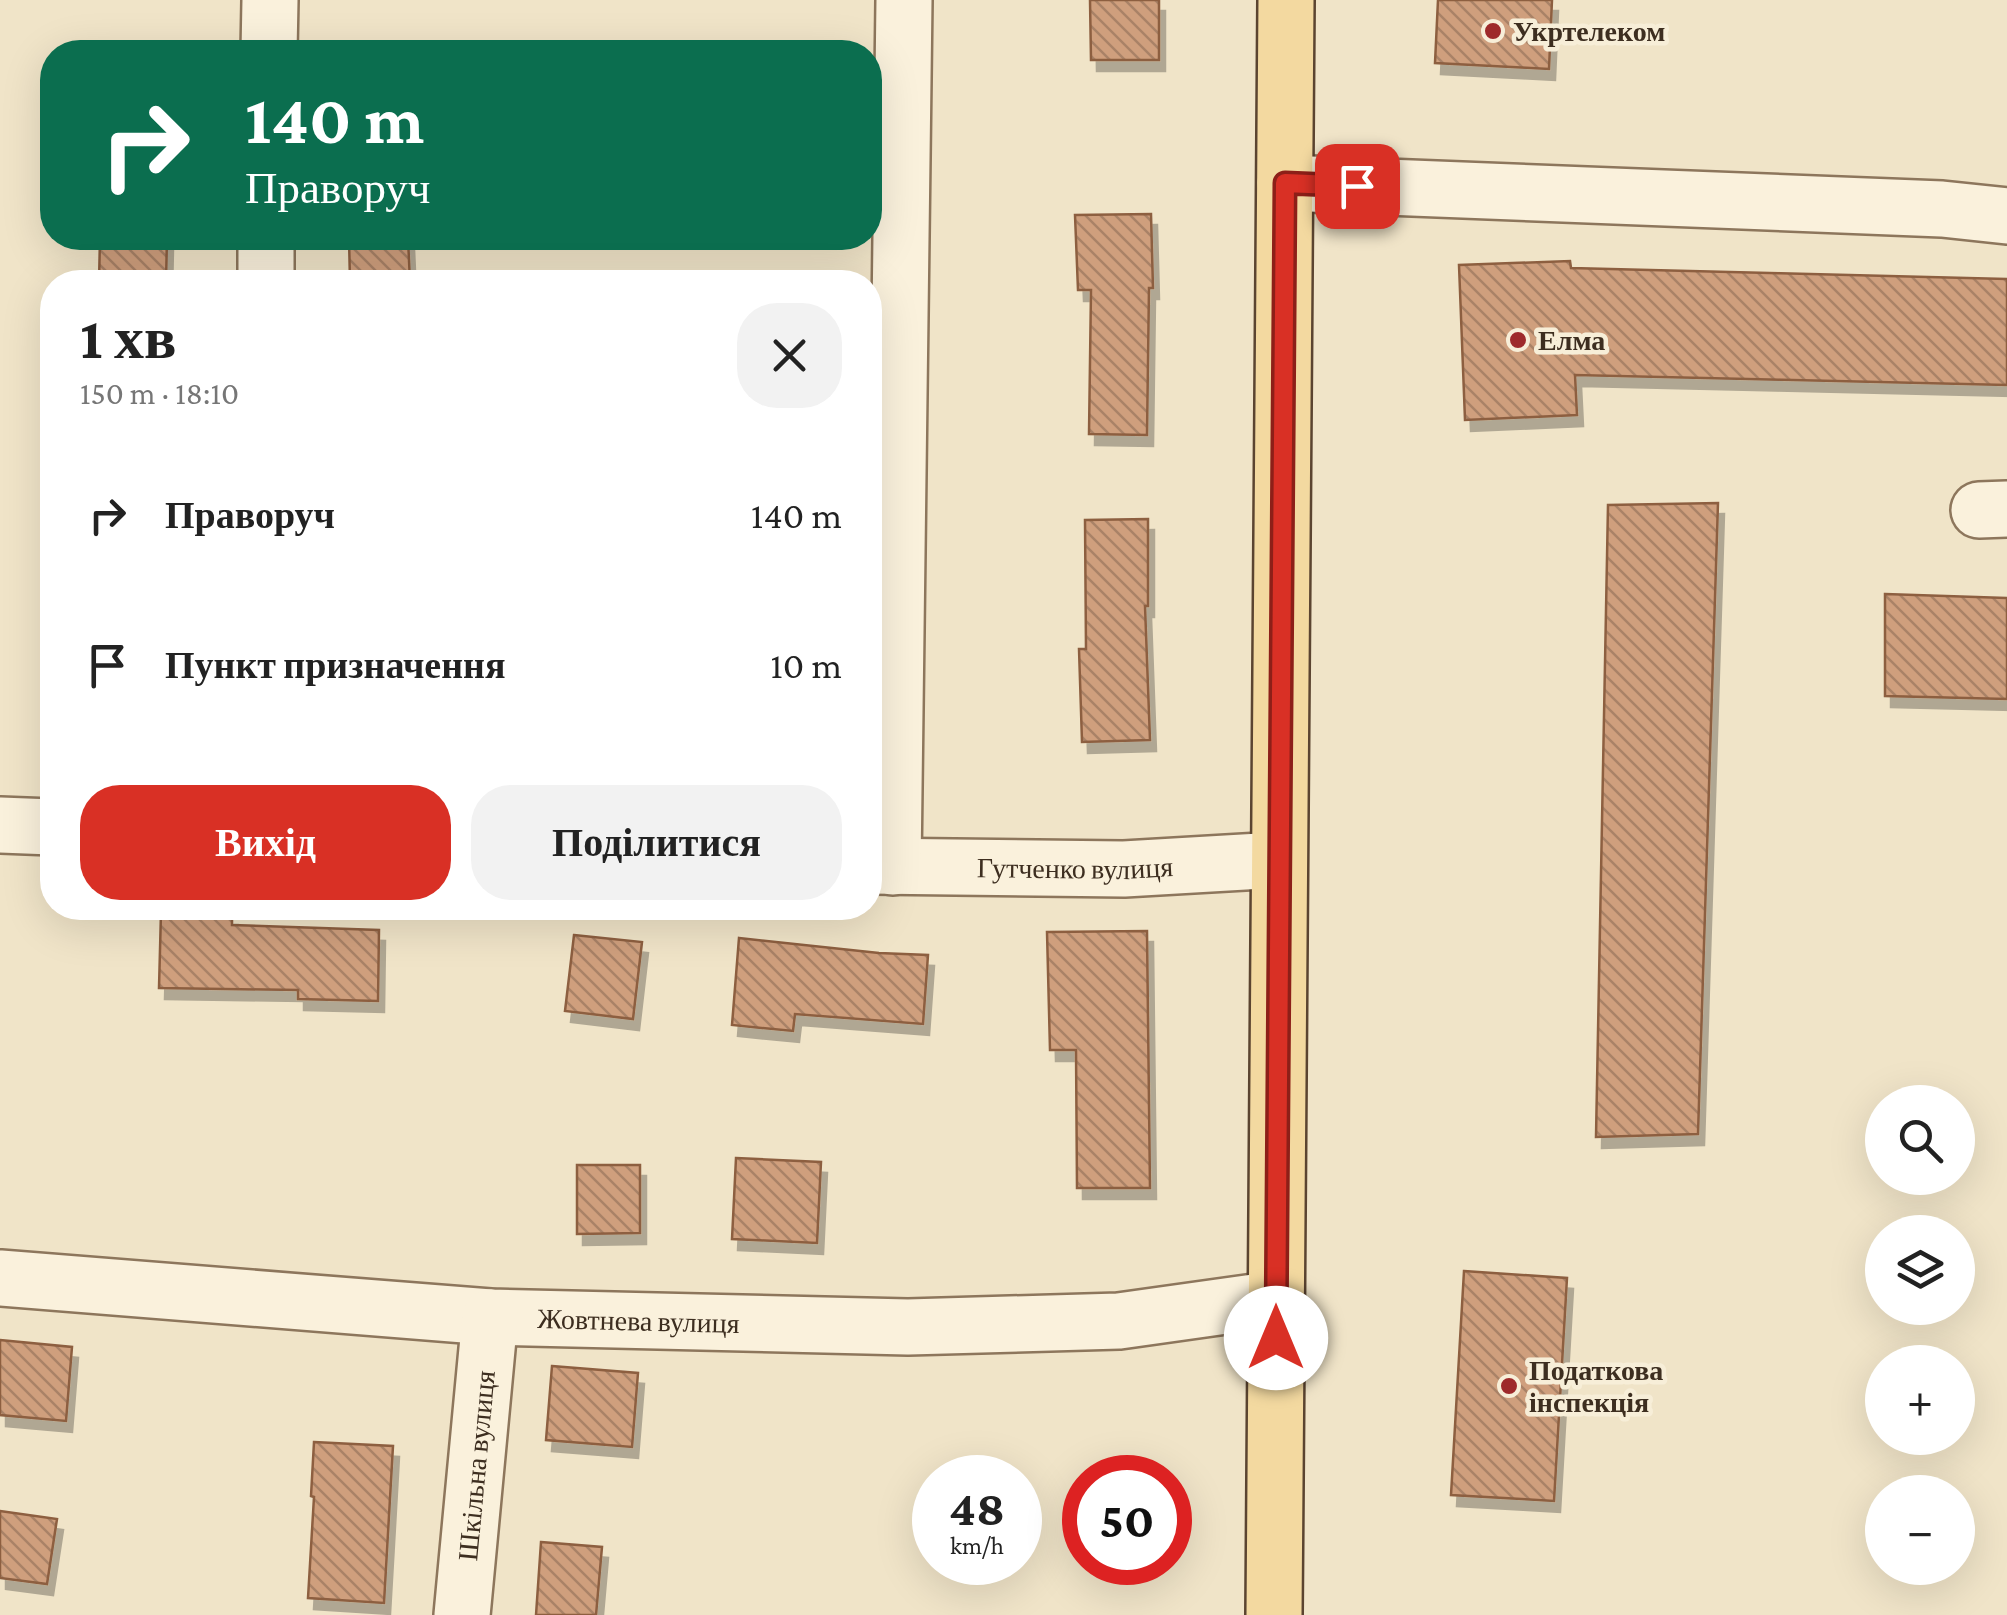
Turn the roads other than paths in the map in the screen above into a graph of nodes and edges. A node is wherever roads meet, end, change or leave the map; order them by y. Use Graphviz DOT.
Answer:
graph roads {
  1 [pos="270,0"];
  2 [pos="904,0"];
  3 [pos="1286,0"];
  4 [pos="269,40"];
  5 [pos="1285,183"];
  6 [pos="2007,216"];
  7 [pos="0,825"];
  8 [pos="40,826"];
  9 [pos="882,828"];
  10 [pos="1279,860"];
  11 [pos="882,866"];
  12 [pos="0,1278"];
  13 [pos="1276,1299"];
  14 [pos="490,1316"];
  15 [pos="462,1615"];
  16 [pos="1274,1615"];
  1 -- 4 [label="street"];
  2 -- 9 [label="street"];
  3 -- 5 [label="main road"];
  5 -- 6 [label="street"];
  5 -- 10 [label="main road"];
  7 -- 8 [label="street"];
  10 -- 11 [label="street, Гутченко вулиця"];
  10 -- 13 [label="main road"];
  12 -- 14 [label="street, Жовтнева вулиця"];
  13 -- 14 [label="street, Жовтнева вулиця"];
  13 -- 16 [label="main road"];
  14 -- 15 [label="street, Шкільна вулиця"];
}
